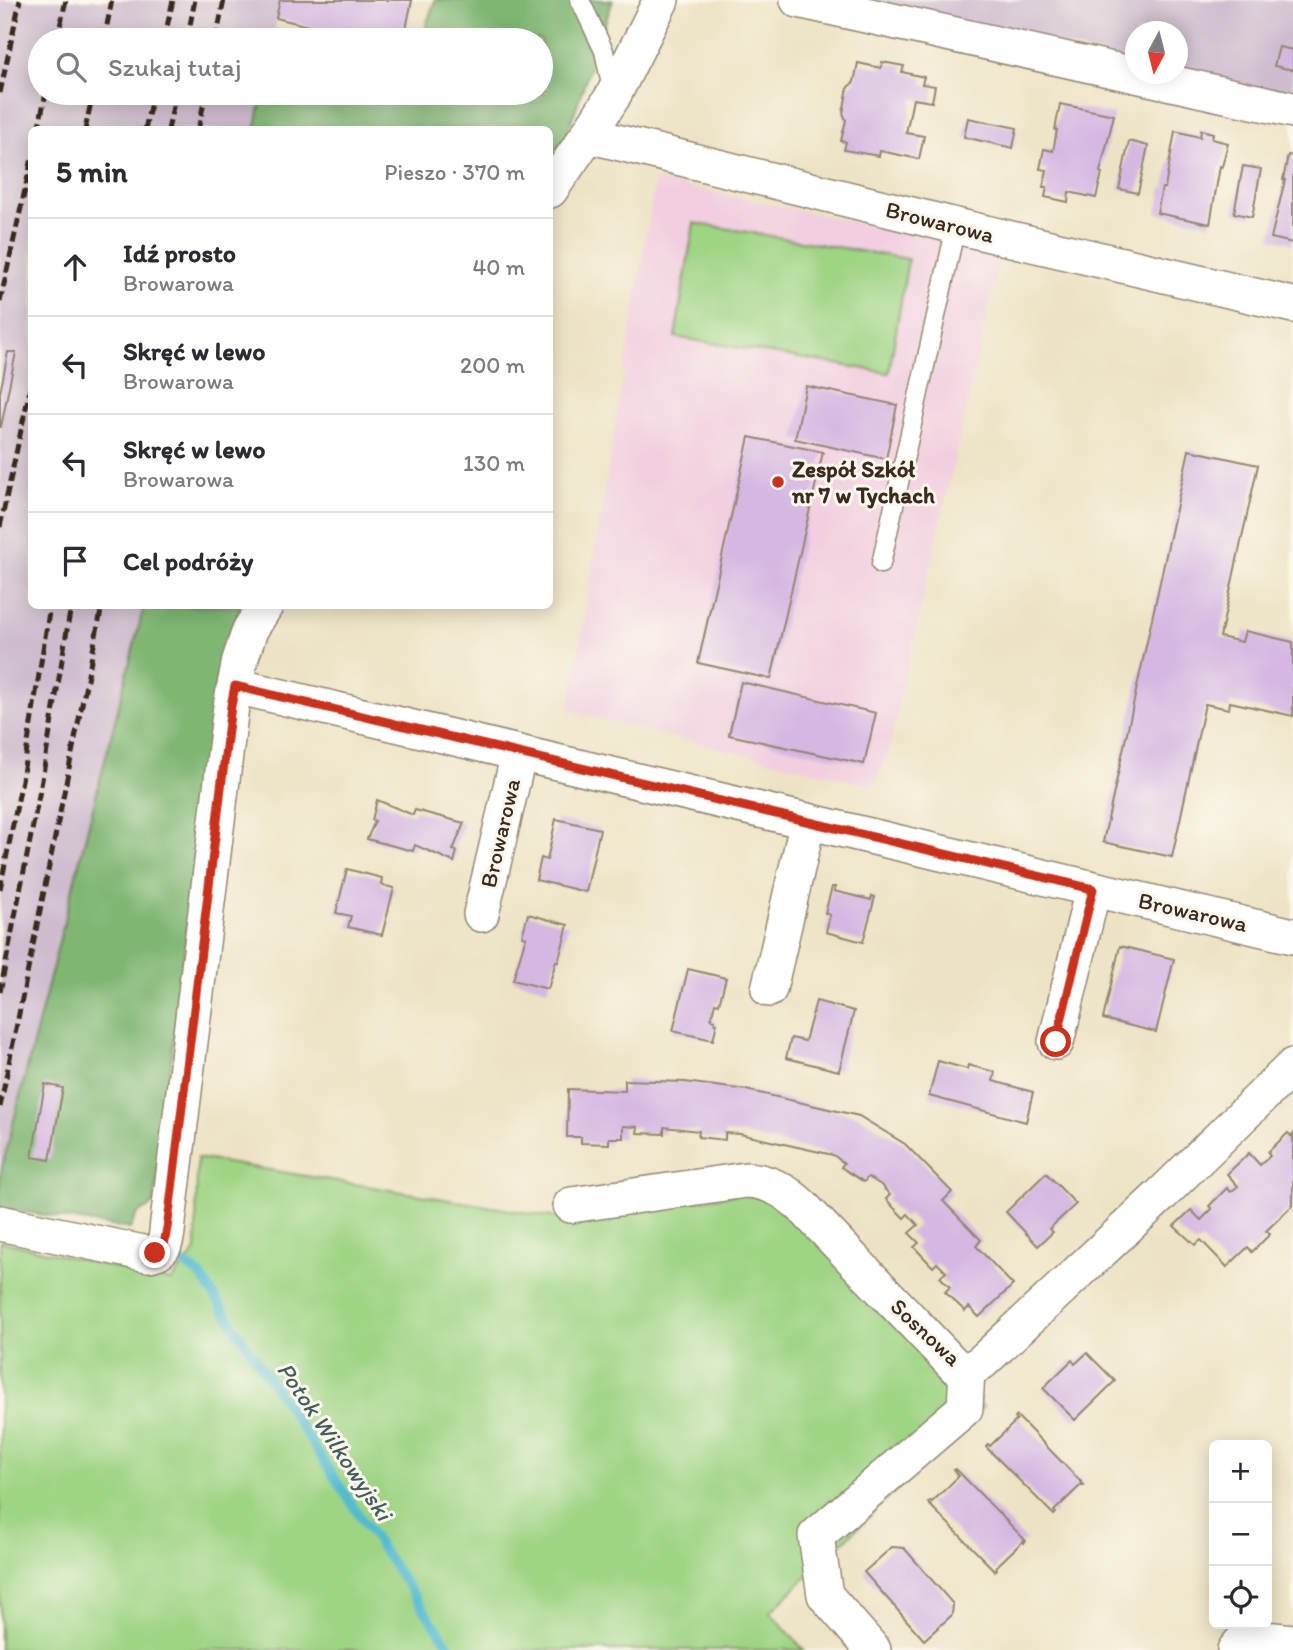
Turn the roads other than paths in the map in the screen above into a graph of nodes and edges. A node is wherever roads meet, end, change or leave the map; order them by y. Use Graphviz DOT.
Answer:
graph roads {
  1 [pos="580,0"];
  2 [pos="661,0"];
  3 [pos="798,0"];
  4 [pos="613,96"];
  5 [pos="1293,110"];
  6 [pos="588,135"];
  7 [pos="553,186"];
  8 [pos="956,226"];
  9 [pos="1293,305"];
  10 [pos="881,564"];
  11 [pos="263,609"];
  12 [pos="235,686"];
  13 [pos="519,753"];
  14 [pos="808,821"];
  15 [pos="1093,889"];
  16 [pos="481,914"];
  17 [pos="1293,936"];
  18 [pos="769,989"];
  19 [pos="1056,1042"];
  20 [pos="1293,1066"];
  21 [pos="571,1205"];
  22 [pos="0,1223"];
  23 [pos="967,1369"];
  24 [pos="1293,1641"];
  25 [pos="873,1650"];
  26 [pos="1235,1650"];
  27 [pos="1288,1650"];
  1 -- 4 [label="lane"];
  2 -- 4 [label="street"];
  3 -- 5 [label="street"];
  4 -- 6 [label="street"];
  6 -- 7 [label="street"];
  6 -- 8 [label="street, Browarowa"];
  8 -- 9 [label="street, Browarowa"];
  8 -- 10 [label="lane"];
  11 -- 12 [label="street"];
  12 -- 13 [label="street, Browarowa"];
  12 -- 22 [label="street"];
  13 -- 14 [label="street, Browarowa"];
  13 -- 16 [label="street, Browarowa"];
  14 -- 15 [label="street, Browarowa"];
  14 -- 18 [label="street"];
  15 -- 17 [label="street, Browarowa"];
  15 -- 19 [label="street"];
  20 -- 23 [label="street, Sosnowa"];
  21 -- 23 [label="street, Sosnowa"];
  23 -- 25 [label="street"];
  24 -- 26 [label="street"];
  24 -- 27 [label="street"];
}
